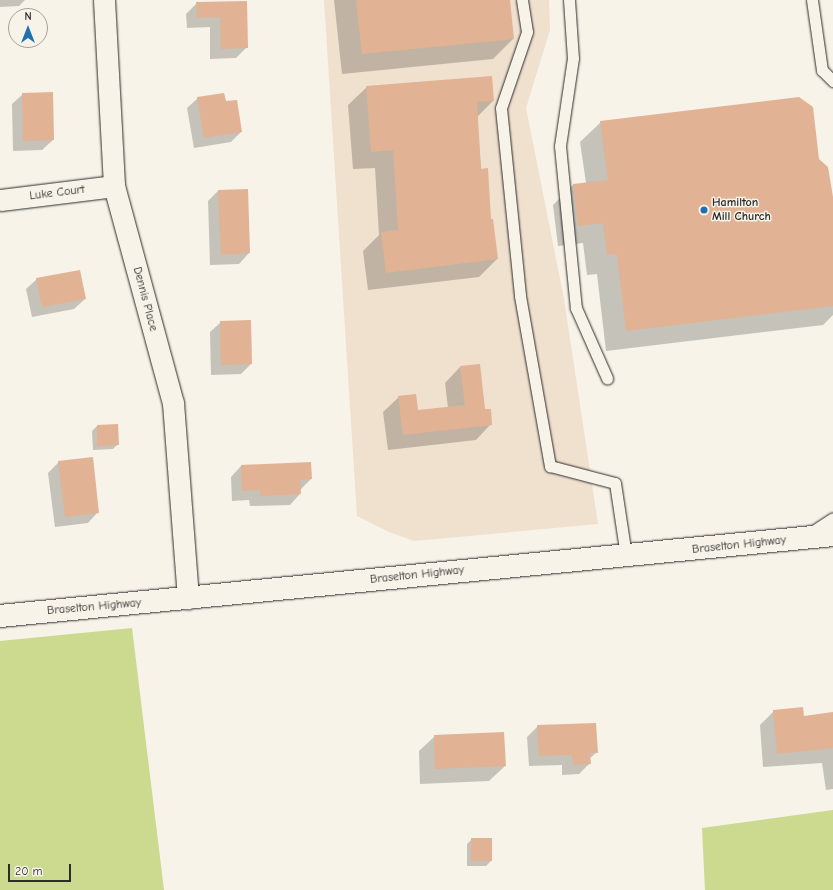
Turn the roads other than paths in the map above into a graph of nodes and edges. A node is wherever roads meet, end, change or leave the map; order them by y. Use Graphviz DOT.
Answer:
graph roads {
  1 [pos="104,0"];
  2 [pos="522,0"];
  3 [pos="569,0"];
  4 [pos="812,0"];
  5 [pos="833,81"];
  6 [pos="114,186"];
  7 [pos="0,200"];
  8 [pos="607,378"];
  9 [pos="833,518"];
  10 [pos="833,535"];
  11 [pos="801,538"];
  12 [pos="626,556"];
  13 [pos="188,598"];
  14 [pos="0,616"];
  1 -- 6 [label="street, Dennis Place"];
  2 -- 12 [label="lane"];
  3 -- 8 [label="lane"];
  4 -- 5 [label="lane"];
  6 -- 7 [label="street, Luke Court"];
  6 -- 13 [label="street, Dennis Place"];
  9 -- 11 [label="lane"];
  10 -- 11 [label="main road, Braselton Highway"];
  11 -- 12 [label="main road, Braselton Highway"];
  12 -- 13 [label="main road, Braselton Highway"];
  13 -- 14 [label="main road, Braselton Highway"];
}
